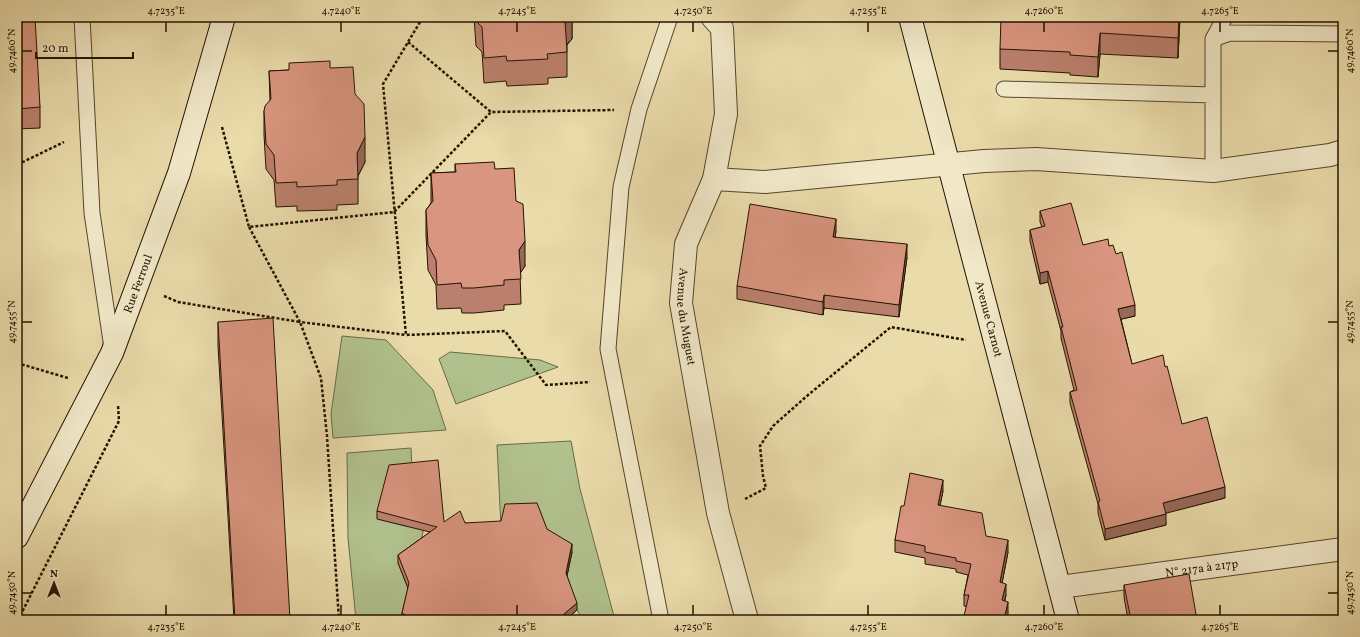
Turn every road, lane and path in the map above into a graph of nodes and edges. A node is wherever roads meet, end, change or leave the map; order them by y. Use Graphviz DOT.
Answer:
graph roads {
  1 [pos="82,17"];
  2 [pos="224,17"];
  3 [pos="420,17"];
  4 [pos="670,17"];
  5 [pos="712,17"];
  6 [pos="910,17"];
  7 [pos="1225,17"];
  8 [pos="1343,34"];
  9 [pos="1213,40"];
  10 [pos="408,42"];
  11 [pos="1004,89"];
  12 [pos="1213,95"];
  13 [pos="639,109"];
  14 [pos="87,111"];
  15 [pos="491,112"];
  16 [pos="221,123"];
  17 [pos="1343,151"];
  18 [pos="17,162"];
  19 [pos="949,165"];
  20 [pos="1213,171"];
  21 [pos="714,179"];
  22 [pos="394,212"];
  23 [pos="249,227"];
  24 [pos="138,284"];
  25 [pos="300,322"];
  26 [pos="406,335"];
  27 [pos="996,346"];
  28 [pos="112,353"];
  29 [pos="17,362"];
  30 [pos="614,380"];
  31 [pos="95,387"];
  32 [pos="117,398"];
  33 [pos="718,513"];
  34 [pos="17,537"];
  35 [pos="1343,549"];
  36 [pos="1060,587"];
  37 [pos="18,620"];
  38 [pos="339,620"];
  39 [pos="661,620"];
  40 [pos="747,620"];
  41 [pos="1068,620"];
  1 -- 14 [label="lane"];
  2 -- 24 [label="street, Rue Ferroul"];
  3 -- 10 [label="path"];
  4 -- 13 [label="lane"];
  5 -- 21 [label="street, Avenue du Muguet"];
  6 -- 19 [label="street, Avenue Carnot"];
  7 -- 9 [label="lane"];
  8 -- 9 [label="lane"];
  9 -- 12 [label="lane"];
  10 -- 15 [label="path"];
  10 -- 22 [label="path"];
  11 -- 12 [label="lane"];
  12 -- 20 [label="lane"];
  13 -- 15 [label="path"];
  13 -- 30 [label="lane"];
  14 -- 18 [label="path"];
  14 -- 28 [label="lane"];
  15 -- 22 [label="path"];
  16 -- 23 [label="path"];
  17 -- 20 [label="street"];
  19 -- 20 [label="street"];
  19 -- 21 [label="street"];
  19 -- 27 [label="street, Avenue Carnot"];
  21 -- 33 [label="street, Avenue du Muguet"];
  22 -- 23 [label="path"];
  22 -- 26 [label="path"];
  23 -- 25 [label="path"];
  24 -- 25 [label="path"];
  24 -- 28 [label="street, Rue Ferroul"];
  25 -- 26 [label="path"];
  25 -- 38 [label="path"];
  26 -- 30 [label="path"];
  27 -- 33 [label="path"];
  27 -- 36 [label="street, Avenue Carnot"];
  28 -- 31 [label="street, Rue Ferroul"];
  29 -- 31 [label="path"];
  30 -- 39 [label="lane"];
  31 -- 34 [label="street, Rue Ferroul"];
  32 -- 37 [label="path"];
  33 -- 40 [label="street, Avenue du Muguet"];
  35 -- 36 [label="street, N° 217a à 217p"];
  36 -- 41 [label="street, Avenue Carnot"];
}
